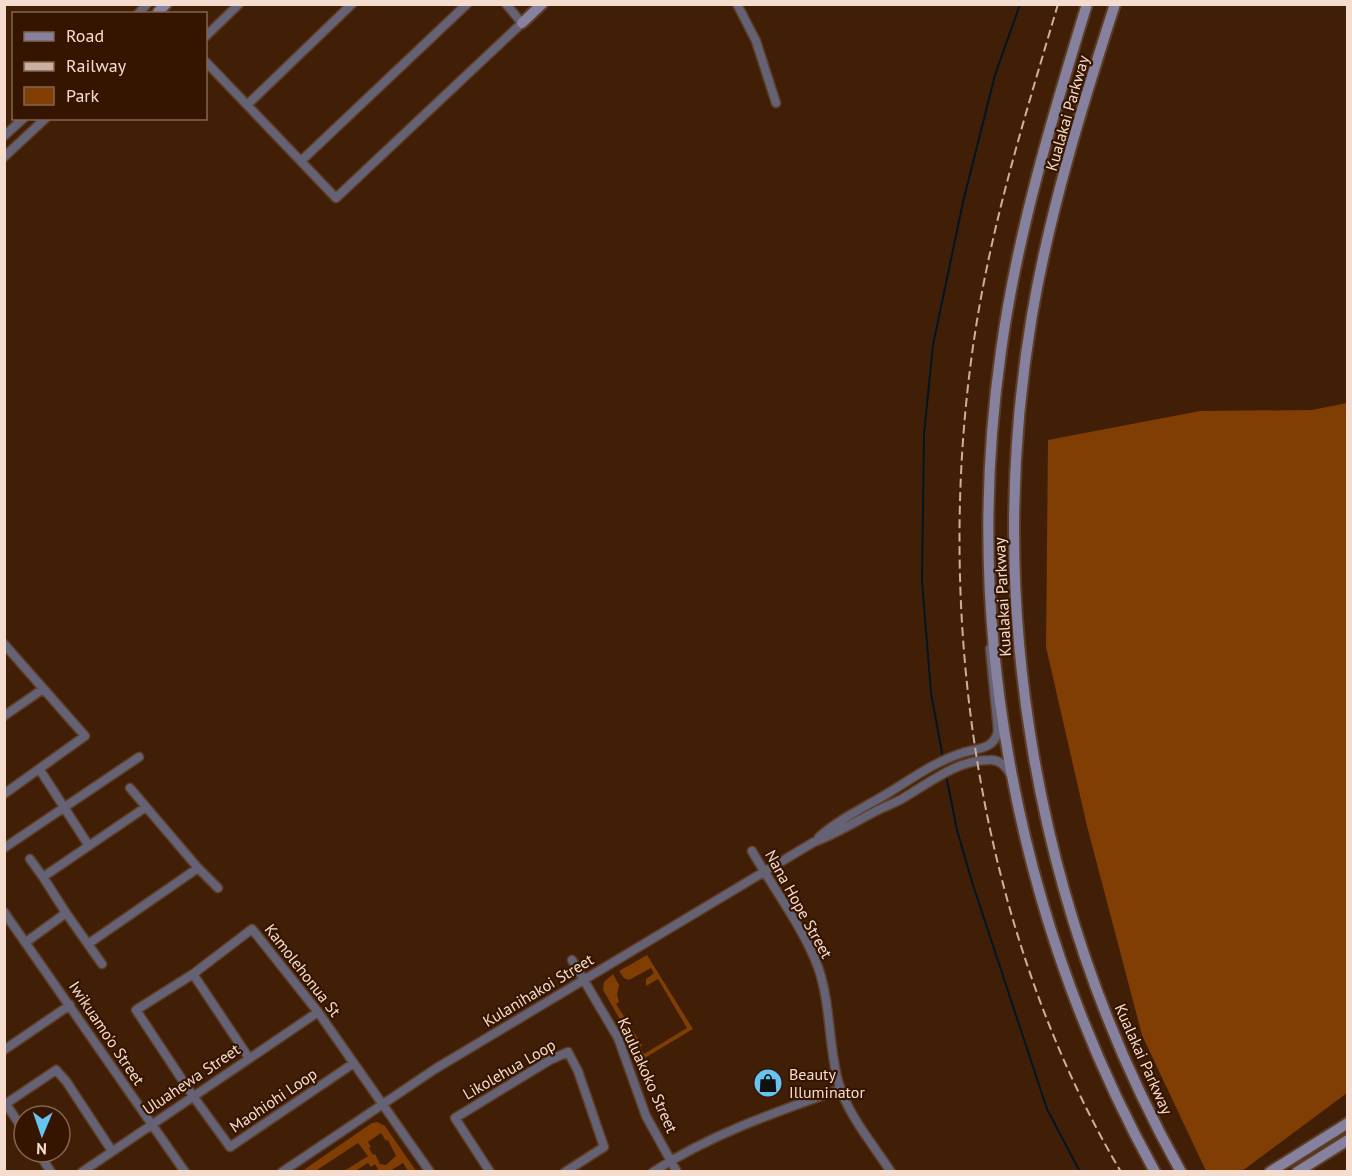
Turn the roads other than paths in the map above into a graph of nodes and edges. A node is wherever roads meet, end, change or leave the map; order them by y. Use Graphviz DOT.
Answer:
graph roads {
  1 [pos="239,4"];
  2 [pos="352,4"];
  3 [pos="467,4"];
  4 [pos="506,4"];
  5 [pos="542,4"];
  6 [pos="737,4"];
  7 [pos="1087,4"];
  8 [pos="1115,4"];
  9 [pos="522,23"];
  10 [pos="207,35"];
  11 [pos="207,63"];
  12 [pos="776,103"];
  13 [pos="247,105"];
  14 [pos="22,120"];
  15 [pos="44,120"];
  16 [pos="4,136"];
  17 [pos="4,157"];
  18 [pos="301,161"];
  19 [pos="991,604"];
  20 [pos="4,644"];
  21 [pos="43,689"];
  22 [pos="4,716"];
  23 [pos="139,757"];
  24 [pos="40,770"];
  25 [pos="1014,784"];
  26 [pos="130,788"];
  27 [pos="4,794"];
  28 [pos="64,807"];
  29 [pos="146,807"];
  30 [pos="814,842"];
  31 [pos="89,846"];
  32 [pos="4,848"];
  33 [pos="752,851"];
  34 [pos="30,859"];
  35 [pos="198,868"];
  36 [pos="764,872"];
  37 [pos="43,877"];
  38 [pos="218,888"];
  39 [pos="4,912"];
  40 [pos="66,913"];
  41 [pos="26,942"];
  42 [pos="88,944"];
  43 [pos="572,960"];
  44 [pos="102,964"];
  45 [pos="193,974"];
  46 [pos="583,980"];
  47 [pos="70,1005"];
  48 [pos="318,1012"];
  49 [pos="4,1050"];
  50 [pos="249,1058"];
  51 [pos="354,1063"];
  52 [pos="841,1089"];
  53 [pos="193,1096"];
  54 [pos="383,1102"];
  55 [pos="5,1105"];
  56 [pos="1347,1123"];
  57 [pos="152,1125"];
  58 [pos="1347,1140"];
  59 [pos="112,1151"];
  60 [pos="670,1160"];
  61 [pos="566,1171"];
  62 [pos="82,1172"];
  63 [pos="185,1172"];
  64 [pos="282,1172"];
  65 [pos="430,1172"];
  66 [pos="489,1172"];
  67 [pos="652,1172"];
  68 [pos="677,1172"];
  69 [pos="891,1172"];
  70 [pos="1155,1172"];
  71 [pos="1181,1172"];
  72 [pos="1270,1172"];
  73 [pos="1297,1172"];
  1 -- 10 [label="street"];
  2 -- 13 [label="street"];
  3 -- 18 [label="street"];
  4 -- 9 [label="street"];
  5 -- 9 [label="main road"];
  6 -- 12 [label="street"];
  7 -- 19 [label="main road, Kualakai Parkway"];
  8 -- 71 [label="main road, Kualakai Parkway"];
  9 -- 18 [label="street"];
  11 -- 13 [label="street"];
  13 -- 18 [label="street"];
  14 -- 16 [label="street"];
  15 -- 17 [label="street"];
  19 -- 25 [label="main road, Kualakai Parkway"];
  19 -- 30 [label="street, Kulanihakoi Street"];
  20 -- 21 [label="street"];
  21 -- 22 [label="street"];
  21 -- 24 [label="street"];
  23 -- 28 [label="street"];
  24 -- 27 [label="street"];
  24 -- 28 [label="street"];
  25 -- 30 [label="street, Kulanihakoi Street"];
  25 -- 70 [label="main road, Kualakai Parkway"];
  26 -- 29 [label="street"];
  28 -- 31 [label="street"];
  28 -- 32 [label="street"];
  29 -- 31 [label="street"];
  29 -- 35 [label="street"];
  30 -- 36 [label="street, Kulanihakoi Street"];
  31 -- 37 [label="street"];
  33 -- 36 [label="street, Nana Hope Street"];
  34 -- 37 [label="street"];
  35 -- 38 [label="street"];
  35 -- 42 [label="street"];
  36 -- 46 [label="street, Kulanihakoi Street"];
  36 -- 52 [label="street, Nana Hope Street"];
  37 -- 40 [label="street"];
  39 -- 41 [label="street, Iwikuamo'o Street"];
  40 -- 41 [label="street"];
  40 -- 42 [label="street"];
  41 -- 47 [label="street, Iwikuamo'o Street"];
  42 -- 44 [label="street"];
  43 -- 46 [label="street, Kauluakoko Street"];
  45 -- 48 [label="street, Kamolehonua St"];
  45 -- 50 [label="street"];
  45 -- 53 [label="street, Kamolehonua St"];
  46 -- 54 [label="street, Kulanihakoi Street"];
  46 -- 60 [label="street, Kauluakoko Street"];
  47 -- 49 [label="street"];
  47 -- 57 [label="street, Iwikuamo'o Street"];
  48 -- 50 [label="street, Uluahewa Street"];
  48 -- 51 [label="street, Kamolehonua St"];
  50 -- 53 [label="street, Uluahewa Street"];
  51 -- 53 [label="street, Maohiohi Loop"];
  51 -- 54 [label="street, Kamolehonua St"];
  52 -- 60 [label="street"];
  52 -- 69 [label="street, Nana Hope Street"];
  53 -- 57 [label="street, Uluahewa Street"];
  54 -- 64 [label="street, Kulanihakoi Street"];
  54 -- 65 [label="street, Kamolehonua St"];
  55 -- 59 [label="street"];
  56 -- 72 [label="main road"];
  57 -- 59 [label="street, Uluahewa Street"];
  57 -- 63 [label="street, Iwikuamo'o Street"];
  58 -- 73 [label="main road"];
  59 -- 62 [label="street, Uluahewa Street"];
  60 -- 67 [label="street"];
  60 -- 68 [label="street, Kauluakoko Street"];
  61 -- 66 [label="street, Likolehua Loop"];
}
